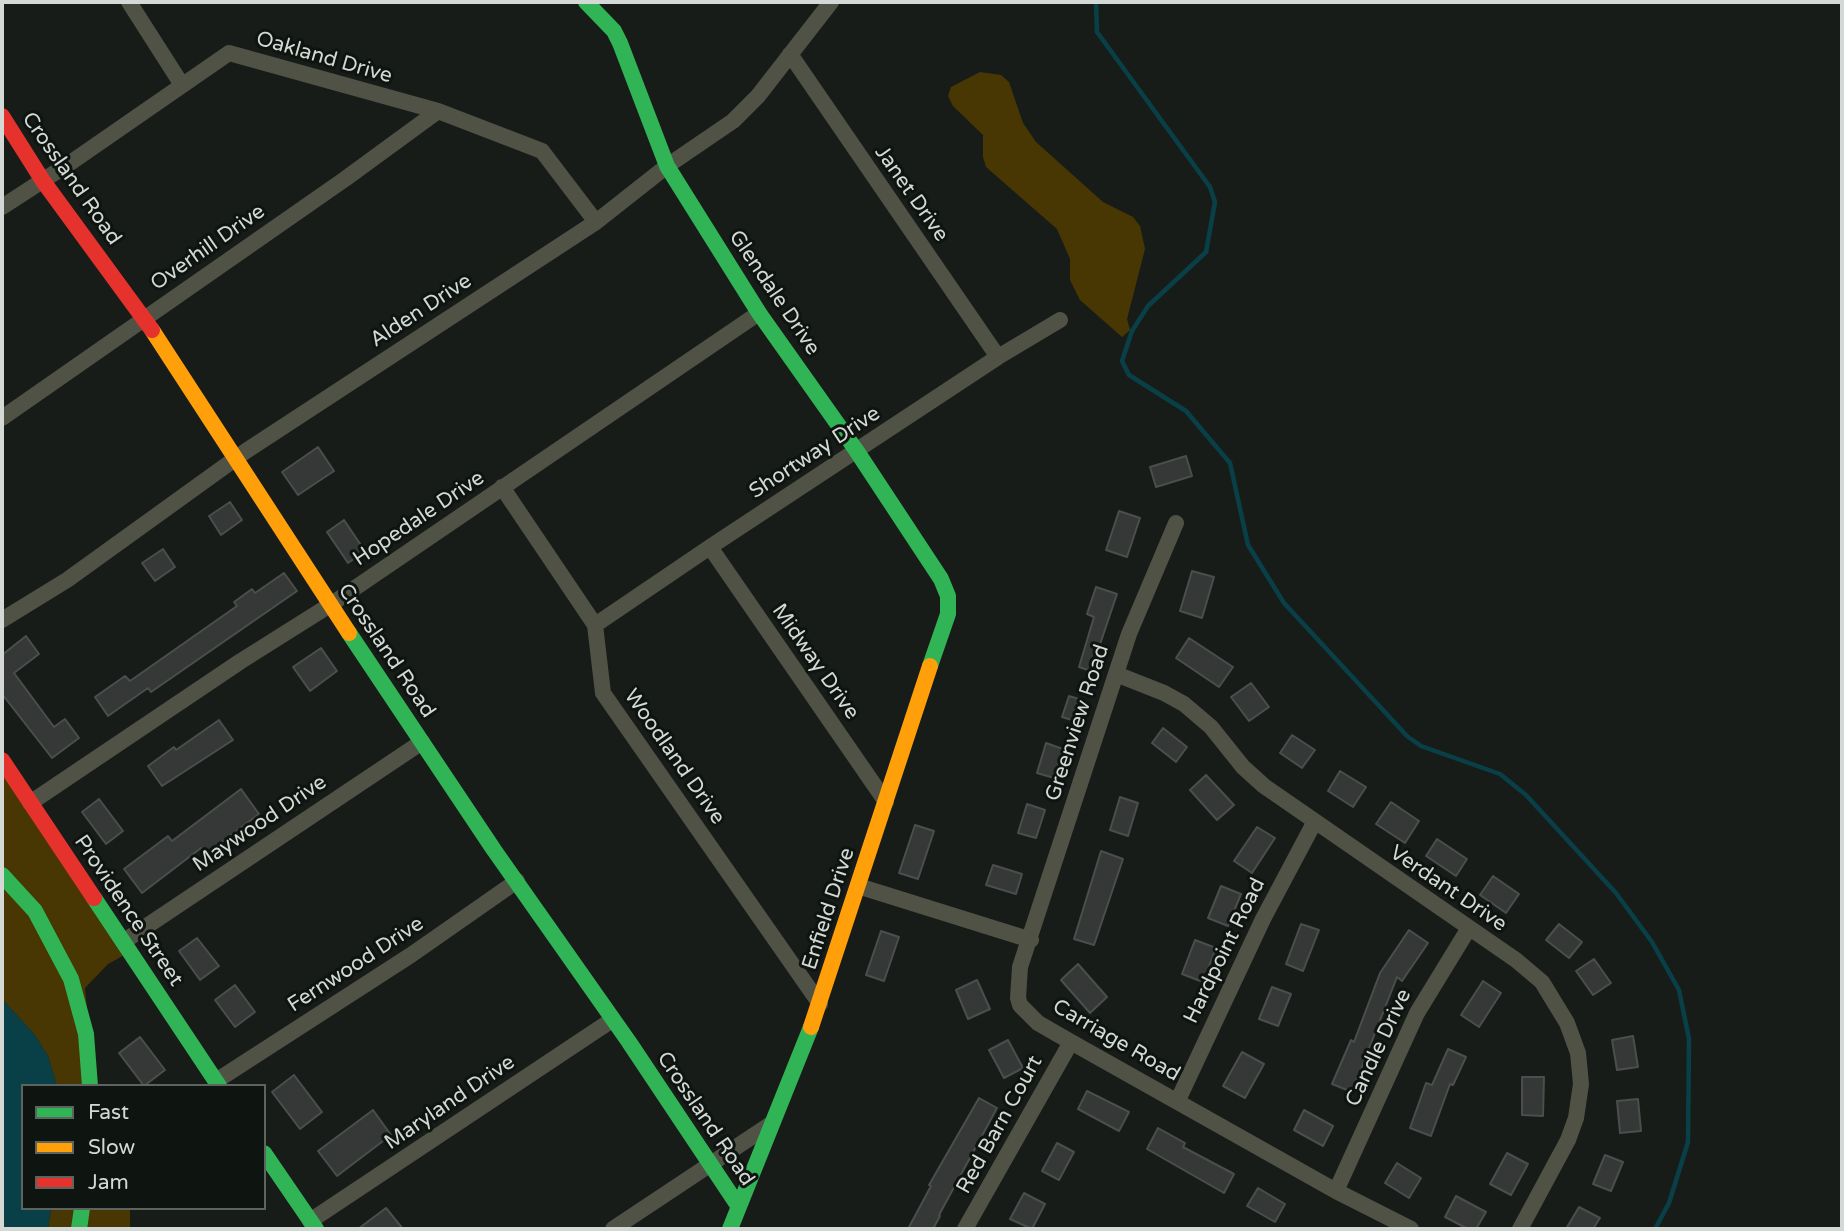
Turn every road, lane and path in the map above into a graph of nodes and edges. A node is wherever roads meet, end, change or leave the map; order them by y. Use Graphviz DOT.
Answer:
graph roads {
  1 [pos="129,2"];
  2 [pos="586,2"];
  3 [pos="831,2"];
  4 [pos="790,54"];
  5 [pos="183,85"];
  6 [pos="438,111"];
  7 [pos="2,116"];
  8 [pos="667,166"];
  9 [pos="43,181"];
  10 [pos="2,207"];
  11 [pos="596,222"];
  12 [pos="759,313"];
  13 [pos="145,319"];
  14 [pos="1060,320"];
  15 [pos="998,357"];
  16 [pos="2,418"];
  17 [pos="856,450"];
  18 [pos="234,460"];
  19 [pos="502,487"];
  20 [pos="1176,523"];
  21 [pos="710,547"];
  22 [pos="948,596"];
  23 [pos="330,605"];
  24 [pos="2,620"];
  25 [pos="595,625"];
  26 [pos="1116,674"];
  27 [pos="422,743"];
  28 [pos="2,760"];
  29 [pos="886,802"];
  30 [pos="30,803"];
  31 [pos="1314,822"];
  32 [pos="2,875"];
  33 [pos="516,881"];
  34 [pos="858,886"];
  35 [pos="1469,928"];
  36 [pos="1031,940"];
  37 [pos="123,942"];
  38 [pos="820,1004"];
  39 [pos="612,1020"];
  40 [pos="1071,1042"];
  41 [pos="90,1084"];
  42 [pos="217,1084"];
  43 [pos="1178,1100"];
  44 [pos="773,1122"];
  45 [pos="266,1156"];
  46 [pos="710,1166"];
  47 [pos="1336,1191"];
  48 [pos="738,1207"];
  49 [pos="82,1210"];
  50 [pos="313,1225"];
  51 [pos="79,1229"];
  52 [pos="613,1229"];
  53 [pos="730,1229"];
  54 [pos="965,1229"];
  55 [pos="1411,1229"];
  56 [pos="1520,1229"];
  1 -- 5 [label="street"];
  2 -- 8 [label="street, Glendale Drive"];
  3 -- 4 [label="street, Alden Drive"];
  4 -- 8 [label="street, Alden Drive"];
  4 -- 15 [label="street, Janet Drive"];
  5 -- 6 [label="street, Oakland Drive"];
  5 -- 9 [label="street, Oakland Drive"];
  6 -- 11 [label="street, Oakland Drive"];
  6 -- 13 [label="street, Overhill Drive"];
  7 -- 9 [label="street, Crossland Road"];
  8 -- 11 [label="street, Alden Drive"];
  8 -- 12 [label="street, Glendale Drive"];
  9 -- 10 [label="street, Oakland Drive"];
  9 -- 13 [label="street, Crossland Road"];
  11 -- 18 [label="street, Alden Drive"];
  12 -- 17 [label="street, Glendale Drive"];
  12 -- 19 [label="street, Hopedale Drive"];
  13 -- 16 [label="street, Overhill Drive"];
  13 -- 18 [label="street, Crossland Road"];
  14 -- 15 [label="street, Shortway Drive"];
  15 -- 17 [label="street, Shortway Drive"];
  17 -- 21 [label="street, Shortway Drive"];
  17 -- 22 [label="street, Glendale Drive"];
  18 -- 23 [label="street, Crossland Road"];
  18 -- 24 [label="street, Alden Drive"];
  19 -- 23 [label="street, Hopedale Drive"];
  19 -- 25 [label="street, Woodland Drive"];
  20 -- 26 [label="street, Greenview Road"];
  21 -- 25 [label="street, Shortway Drive"];
  21 -- 29 [label="street, Midway Drive"];
  22 -- 29 [label="street, Enfield Drive"];
  23 -- 27 [label="street, Crossland Road"];
  23 -- 30 [label="street, Hopedale Drive"];
  25 -- 38 [label="street, Woodland Drive"];
  26 -- 31 [label="street, Verdant Drive"];
  26 -- 36 [label="street, Greenview Road"];
  27 -- 33 [label="street, Crossland Road"];
  27 -- 37 [label="street, Maywood Drive"];
  28 -- 30 [label="street, Providence Street"];
  29 -- 34 [label="street, Enfield Drive"];
  30 -- 37 [label="street, Providence Street"];
  31 -- 35 [label="street, Verdant Drive"];
  31 -- 43 [label="street, Hardpoint Road"];
  32 -- 41 [label="street"];
  33 -- 39 [label="street, Crossland Road"];
  33 -- 42 [label="street, Fernwood Drive"];
  34 -- 36 [label="street"];
  34 -- 38 [label="street, Enfield Drive"];
  35 -- 47 [label="street, Candle Drive"];
  35 -- 56 [label="street, Verdant Drive"];
  36 -- 40 [label="street, Carriage Road"];
  37 -- 42 [label="street, Providence Street"];
  38 -- 44 [label="street, Enfield Drive"];
  39 -- 46 [label="street, Crossland Road"];
  39 -- 50 [label="street, Maryland Drive"];
  40 -- 43 [label="street, Carriage Road"];
  40 -- 54 [label="street, Red Barn Court"];
  43 -- 47 [label="street, Carriage Road"];
  44 -- 46 [label="street"];
  44 -- 48 [label="street, Enfield Drive"];
  45 -- 50 [label="street"];
  46 -- 48 [label="street, Crossland Road"];
  46 -- 52 [label="street"];
  47 -- 55 [label="street, Carriage Road"];
  48 -- 53 [label="street, Enfield Drive"];
  49 -- 51 [label="street"];
}
